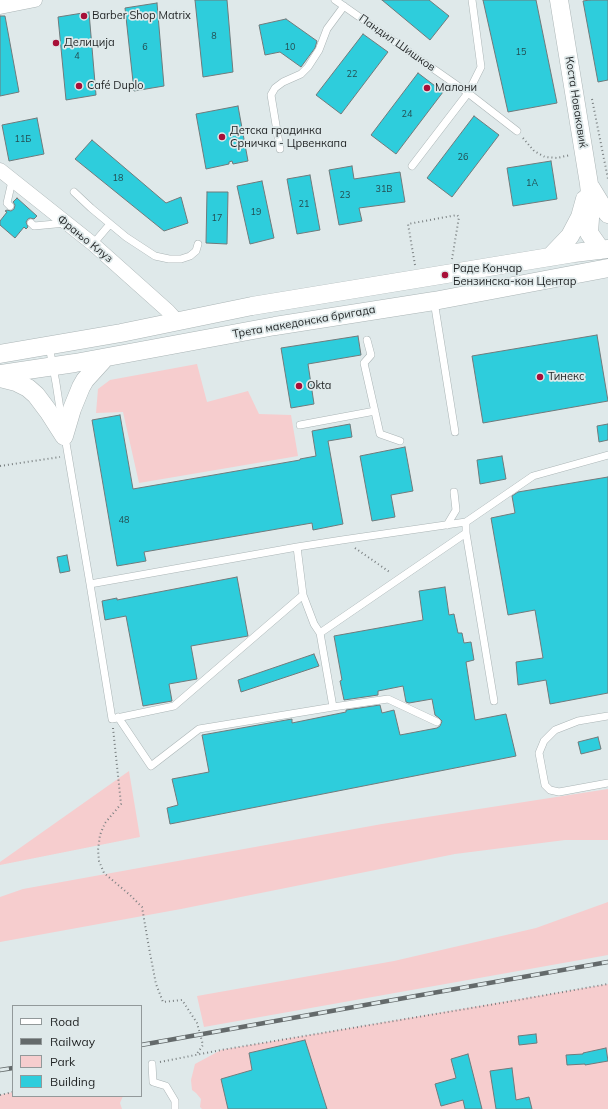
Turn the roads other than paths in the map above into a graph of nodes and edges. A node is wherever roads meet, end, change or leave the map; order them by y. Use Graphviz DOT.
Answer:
graph roads {
  1 [pos="35,0"];
  2 [pos="335,0"];
  3 [pos="472,0"];
  4 [pos="559,0"];
  5 [pos="344,6"];
  6 [pos="0,7"];
  7 [pos="468,93"];
  8 [pos="517,131"];
  9 [pos="280,149"];
  10 [pos="412,166"];
  11 [pos="5,176"];
  12 [pos="589,184"];
  13 [pos="74,192"];
  14 [pos="10,206"];
  15 [pos="608,214"];
  16 [pos="31,223"];
  17 [pos="66,223"];
  18 [pos="110,224"];
  19 [pos="93,244"];
  20 [pos="198,244"];
  21 [pos="604,249"];
  22 [pos="550,257"];
  23 [pos="607,270"];
  24 [pos="434,301"];
  25 [pos="173,317"];
  26 [pos="367,340"];
  27 [pos="49,346"];
  28 [pos="0,354"];
  29 [pos="105,358"];
  30 [pos="53,366"];
  31 [pos="0,374"];
  32 [pos="0,378"];
  33 [pos="375,411"];
  34 [pos="300,425"];
  35 [pos="455,432"];
  36 [pos="64,436"];
  37 [pos="400,441"];
  38 [pos="608,455"];
  39 [pos="454,492"];
  40 [pos="466,522"];
  41 [pos="447,525"];
  42 [pos="466,533"];
  43 [pos="297,547"];
  44 [pos="90,584"];
  45 [pos="303,595"];
  46 [pos="320,633"];
  47 [pos="494,701"];
  48 [pos="333,707"];
  49 [pos="608,716"];
  50 [pos="115,718"];
  51 [pos="437,722"];
  52 [pos="608,783"];
  53 [pos="152,1064"];
  54 [pos="175,1109"];
  1 -- 6 [label="street"];
  2 -- 5 [label="lane, Пандил Шишков"];
  3 -- 7 [label="lane"];
  4 -- 12 [label="street, Коста Новаковиќ"];
  5 -- 7 [label="lane, Пандил Шишков"];
  5 -- 9 [label="lane"];
  7 -- 8 [label="lane, Пандил Шишков"];
  7 -- 10 [label="lane"];
  11 -- 14 [label="lane"];
  11 -- 17 [label="street, Фрањо Клуз"];
  12 -- 15 [label="street"];
  12 -- 21 [label="street, Коста Новаковиќ"];
  12 -- 22 [label="street"];
  13 -- 18 [label="lane"];
  16 -- 17 [label="lane"];
  17 -- 19 [label="street, Фрањо Клуз"];
  18 -- 19 [label="lane"];
  18 -- 20 [label="lane"];
  19 -- 25 [label="street, Фрањо Клуз"];
  21 -- 22 [label="street"];
  21 -- 23 [label="street, Коста Новаковиќ"];
  22 -- 25 [label="street"];
  23 -- 24 [label="street, Трета македонска бригада"];
  24 -- 29 [label="street, Трета македонска бригада"];
  24 -- 35 [label="lane"];
  25 -- 27 [label="street"];
  26 -- 33 [label="lane"];
  27 -- 28 [label="street"];
  27 -- 30 [label="lane"];
  29 -- 30 [label="street, Трета македонска бригада"];
  29 -- 36 [label="street"];
  30 -- 31 [label="street, Трета македонска бригада"];
  30 -- 36 [label="lane"];
  32 -- 36 [label="street"];
  33 -- 34 [label="lane"];
  33 -- 37 [label="lane"];
  36 -- 44 [label="lane"];
  38 -- 40 [label="lane"];
  39 -- 41 [label="lane"];
  40 -- 41 [label="lane"];
  40 -- 42 [label="lane"];
  41 -- 43 [label="lane"];
  42 -- 46 [label="lane"];
  42 -- 47 [label="lane"];
  43 -- 44 [label="lane"];
  43 -- 45 [label="lane"];
  44 -- 50 [label="lane"];
  45 -- 46 [label="lane"];
  45 -- 50 [label="lane"];
  46 -- 48 [label="lane"];
  48 -- 50 [label="lane"];
  48 -- 51 [label="lane"];
  49 -- 52 [label="lane"];
  53 -- 54 [label="lane"];
}
